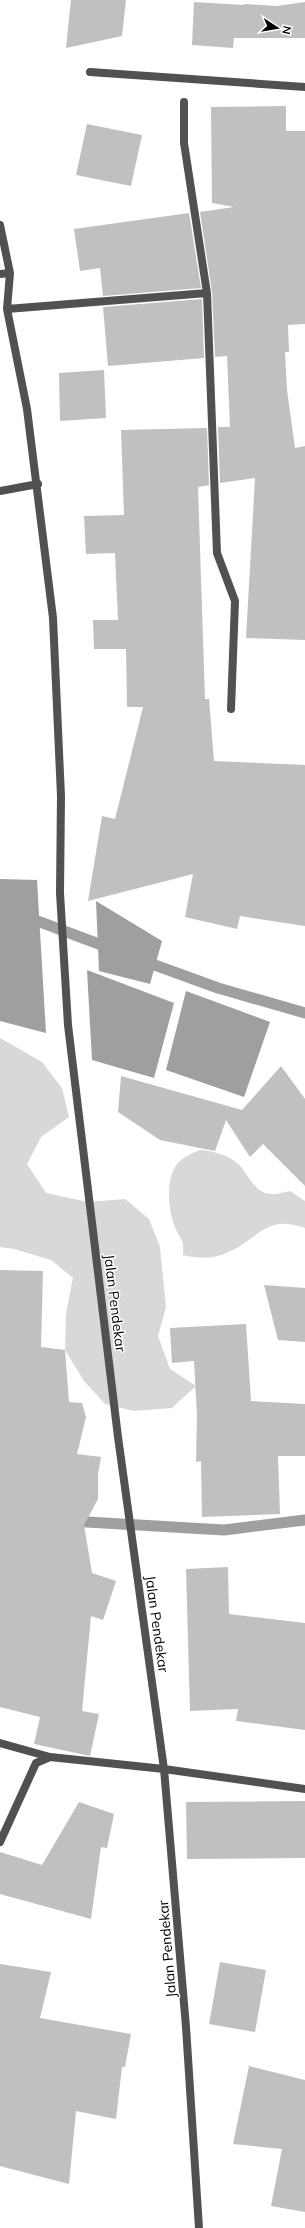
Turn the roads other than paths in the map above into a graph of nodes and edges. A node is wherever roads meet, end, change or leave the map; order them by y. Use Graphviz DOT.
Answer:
graph roads {
  1 [pos="90,72"];
  2 [pos="305,87"];
  3 [pos="184,102"];
  4 [pos="0,225"];
  5 [pos="10,273"];
  6 [pos="0,274"];
  7 [pos="207,293"];
  8 [pos="7,309"];
  9 [pos="38,484"];
  10 [pos="0,491"];
  11 [pos="231,709"];
  12 [pos="0,1743"];
  13 [pos="50,1757"];
  14 [pos="164,1769"];
  15 [pos="305,1789"];
  16 [pos="0,1842"];
  17 [pos="199,2228"];
  1 -- 2 [label="street"];
  3 -- 7 [label="street"];
  4 -- 5 [label="street, Jalan Pendekar"];
  5 -- 6 [label="street"];
  5 -- 8 [label="street, Jalan Pendekar"];
  7 -- 8 [label="street"];
  7 -- 11 [label="street"];
  8 -- 9 [label="street, Jalan Pendekar"];
  9 -- 10 [label="street"];
  9 -- 14 [label="street, Jalan Pendekar"];
  12 -- 13 [label="street"];
  13 -- 14 [label="street"];
  13 -- 16 [label="street"];
  14 -- 15 [label="street"];
  14 -- 17 [label="street, Jalan Pendekar"];
}
